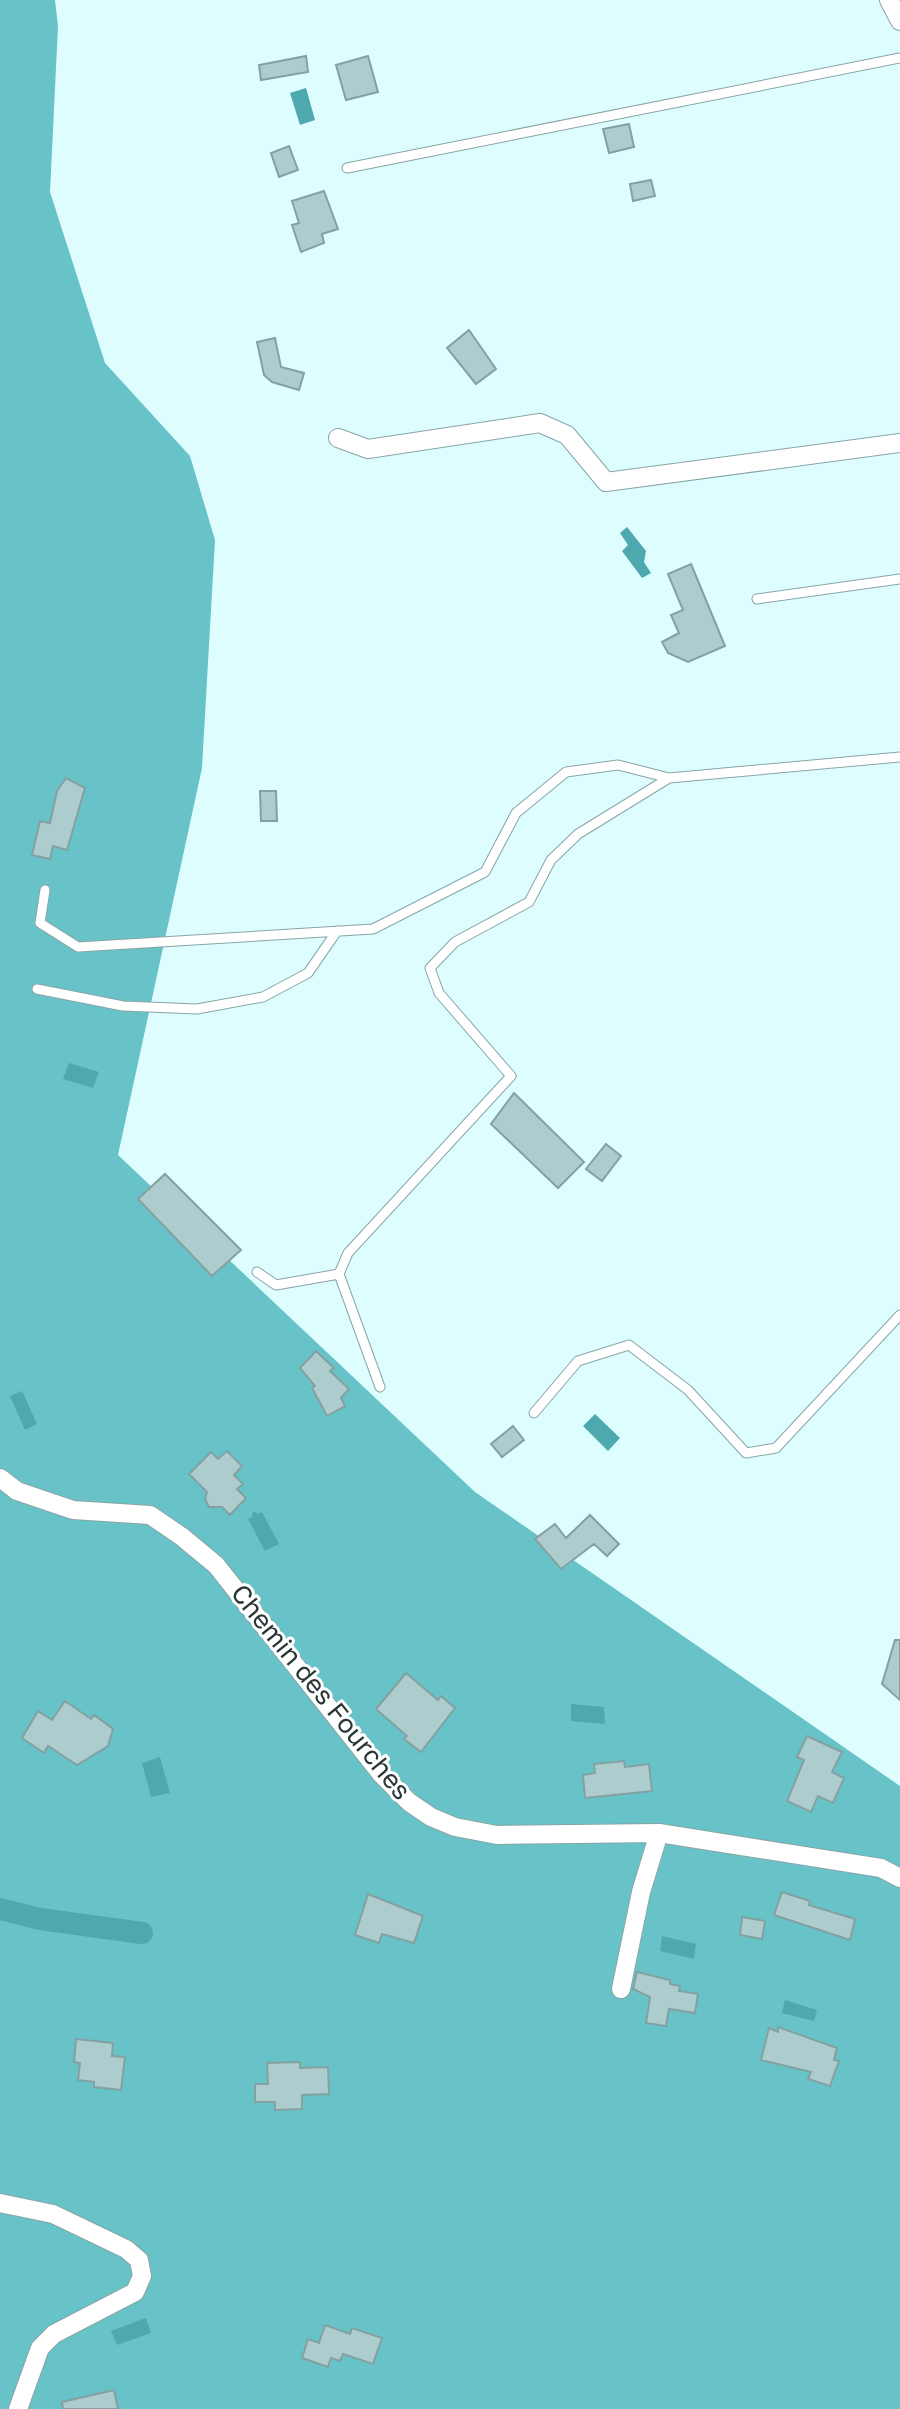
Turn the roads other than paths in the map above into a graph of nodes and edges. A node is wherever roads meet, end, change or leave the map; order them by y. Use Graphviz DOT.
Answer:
graph roads {
  1 [pos="889,0"];
  2 [pos="900,21"];
  3 [pos="900,58"];
  4 [pos="347,168"];
  5 [pos="338,438"];
  6 [pos="900,443"];
  7 [pos="900,579"];
  8 [pos="757,599"];
  9 [pos="900,757"];
  10 [pos="669,778"];
  11 [pos="45,890"];
  12 [pos="337,931"];
  13 [pos="37,989"];
  14 [pos="257,1272"];
  15 [pos="339,1274"];
  16 [pos="900,1315"];
  17 [pos="380,1387"];
  18 [pos="534,1413"];
  19 [pos="0,1478"];
  20 [pos="659,1833"];
  21 [pos="900,1878"];
  22 [pos="621,1989"];
  23 [pos="0,2203"];
  24 [pos="18,2409"];
  1 -- 2 [label="street"];
  3 -- 4 [label="lane"];
  5 -- 6 [label="street"];
  7 -- 8 [label="lane"];
  9 -- 10 [label="lane"];
  10 -- 12 [label="lane"];
  10 -- 15 [label="lane"];
  11 -- 12 [label="lane"];
  12 -- 13 [label="lane"];
  14 -- 15 [label="lane"];
  15 -- 17 [label="lane"];
  16 -- 18 [label="lane"];
  19 -- 20 [label="street, Chemin des Fourches"];
  20 -- 21 [label="street, Chemin des Fourches"];
  20 -- 22 [label="street"];
  23 -- 24 [label="street"];
}
